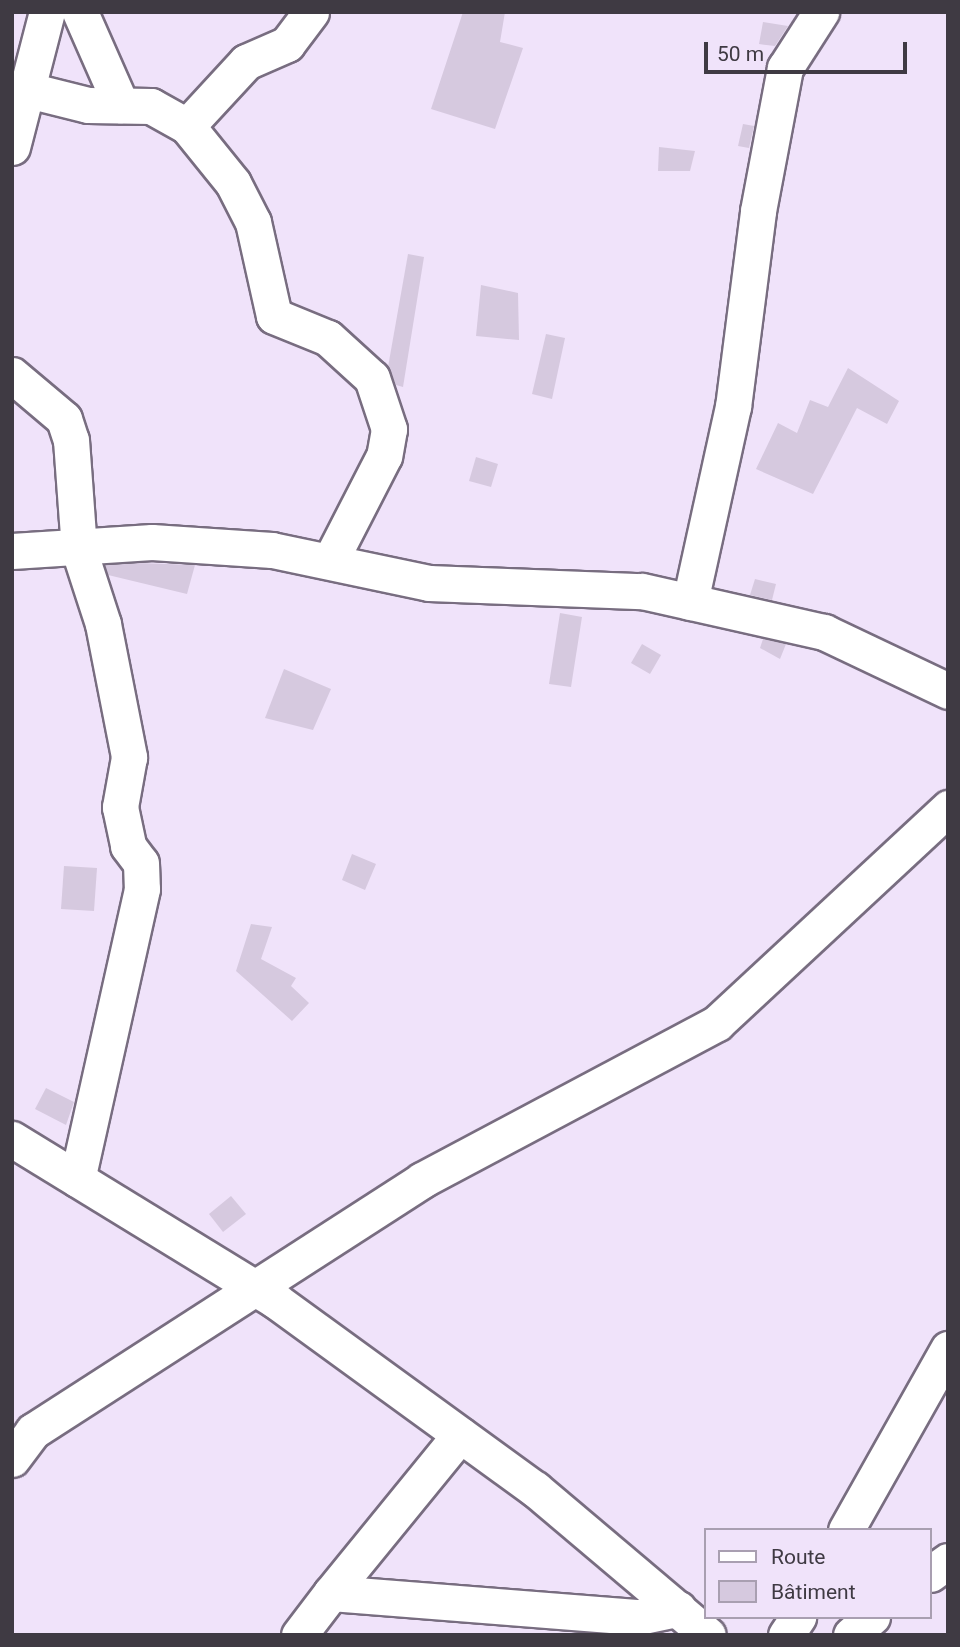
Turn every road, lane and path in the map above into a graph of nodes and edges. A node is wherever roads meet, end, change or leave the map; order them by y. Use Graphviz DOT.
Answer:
graph roads {
  1 [pos="47,12"];
  2 [pos="80,12"];
  3 [pos="311,12"];
  4 [pos="821,12"];
  5 [pos="24,89"];
  6 [pos="121,106"];
  7 [pos="187,126"];
  8 [pos="12,147"];
  9 [pos="12,376"];
  10 [pos="79,550"];
  11 [pos="12,551"];
  12 [pos="331,559"];
  13 [pos="690,602"];
  14 [pos="948,691"];
  15 [pos="948,808"];
  16 [pos="12,1139"];
  17 [pos="76,1179"];
  18 [pos="255,1287"];
  19 [pos="948,1349"];
  20 [pos="460,1435"];
  21 [pos="12,1459"];
  22 [pos="847,1528"];
  23 [pos="948,1562"];
  24 [pos="932,1573"];
  25 [pos="331,1593"];
  26 [pos="678,1609"];
  27 [pos="797,1619"];
  28 [pos="870,1619"];
  29 [pos="299,1635"];
  30 [pos="708,1635"];
  31 [pos="786,1635"];
  32 [pos="851,1635"];
  1 -- 5 [label="street"];
  2 -- 6 [label="street"];
  3 -- 7 [label="street"];
  4 -- 13 [label="street"];
  5 -- 6 [label="street"];
  5 -- 8 [label="street"];
  6 -- 7 [label="street"];
  7 -- 12 [label="street"];
  9 -- 10 [label="street"];
  10 -- 11 [label="street"];
  10 -- 12 [label="street"];
  10 -- 17 [label="street"];
  12 -- 13 [label="street"];
  13 -- 14 [label="street"];
  15 -- 18 [label="street"];
  16 -- 17 [label="street"];
  17 -- 18 [label="street"];
  18 -- 20 [label="street"];
  18 -- 21 [label="street"];
  19 -- 22 [label="street"];
  20 -- 25 [label="street"];
  20 -- 26 [label="street"];
  23 -- 24 [label="street"];
  25 -- 26 [label="street"];
  25 -- 29 [label="street"];
  26 -- 30 [label="street"];
  27 -- 31 [label="street"];
  28 -- 32 [label="street"];
}
